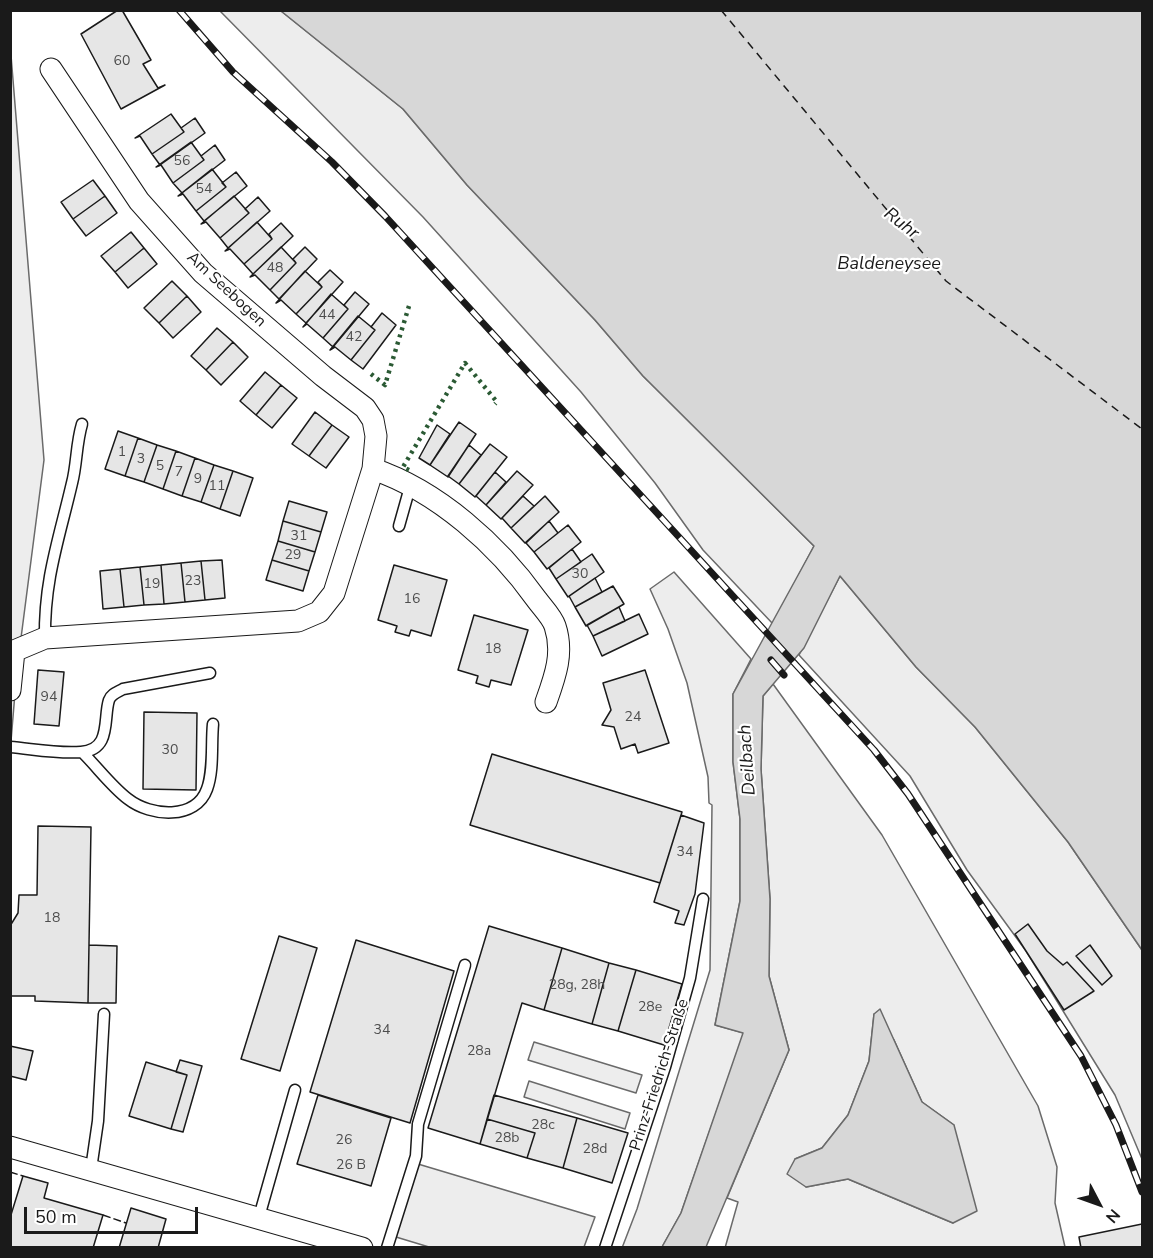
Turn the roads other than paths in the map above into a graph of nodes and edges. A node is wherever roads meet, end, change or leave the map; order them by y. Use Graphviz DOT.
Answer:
graph roads {
  1 [pos="51,69"];
  2 [pos="82,424"];
  3 [pos="374,469"];
  4 [pos="414,487"];
  5 [pos="399,526"];
  6 [pos="45,638"];
  7 [pos="210,673"];
  8 [pos="10,690"];
  9 [pos="546,702"];
  10 [pos="213,724"];
  11 [pos="10,747"];
  12 [pos="83,753"];
  13 [pos="703,899"];
  14 [pos="465,965"];
  15 [pos="104,1014"];
  16 [pos="295,1090"];
  17 [pos="10,1147"];
  18 [pos="91,1169"];
  19 [pos="258,1217"];
  20 [pos="362,1248"];
  21 [pos="387,1248"];
  22 [pos="605,1248"];
  1 -- 3 [label="street, Am Seebogen"];
  2 -- 6 [label="lane"];
  3 -- 4 [label="street"];
  3 -- 6 [label="street, Am Seebogen"];
  4 -- 5 [label="lane"];
  4 -- 9 [label="street"];
  6 -- 8 [label="street, Am Seebogen"];
  7 -- 12 [label="lane"];
  10 -- 12 [label="lane"];
  11 -- 12 [label="lane"];
  13 -- 22 [label="lane, Prinz-Friedrich-Straße"];
  14 -- 21 [label="lane"];
  15 -- 18 [label="lane"];
  16 -- 19 [label="lane"];
  17 -- 18 [label="street"];
  18 -- 19 [label="street"];
  19 -- 20 [label="street"];
}
